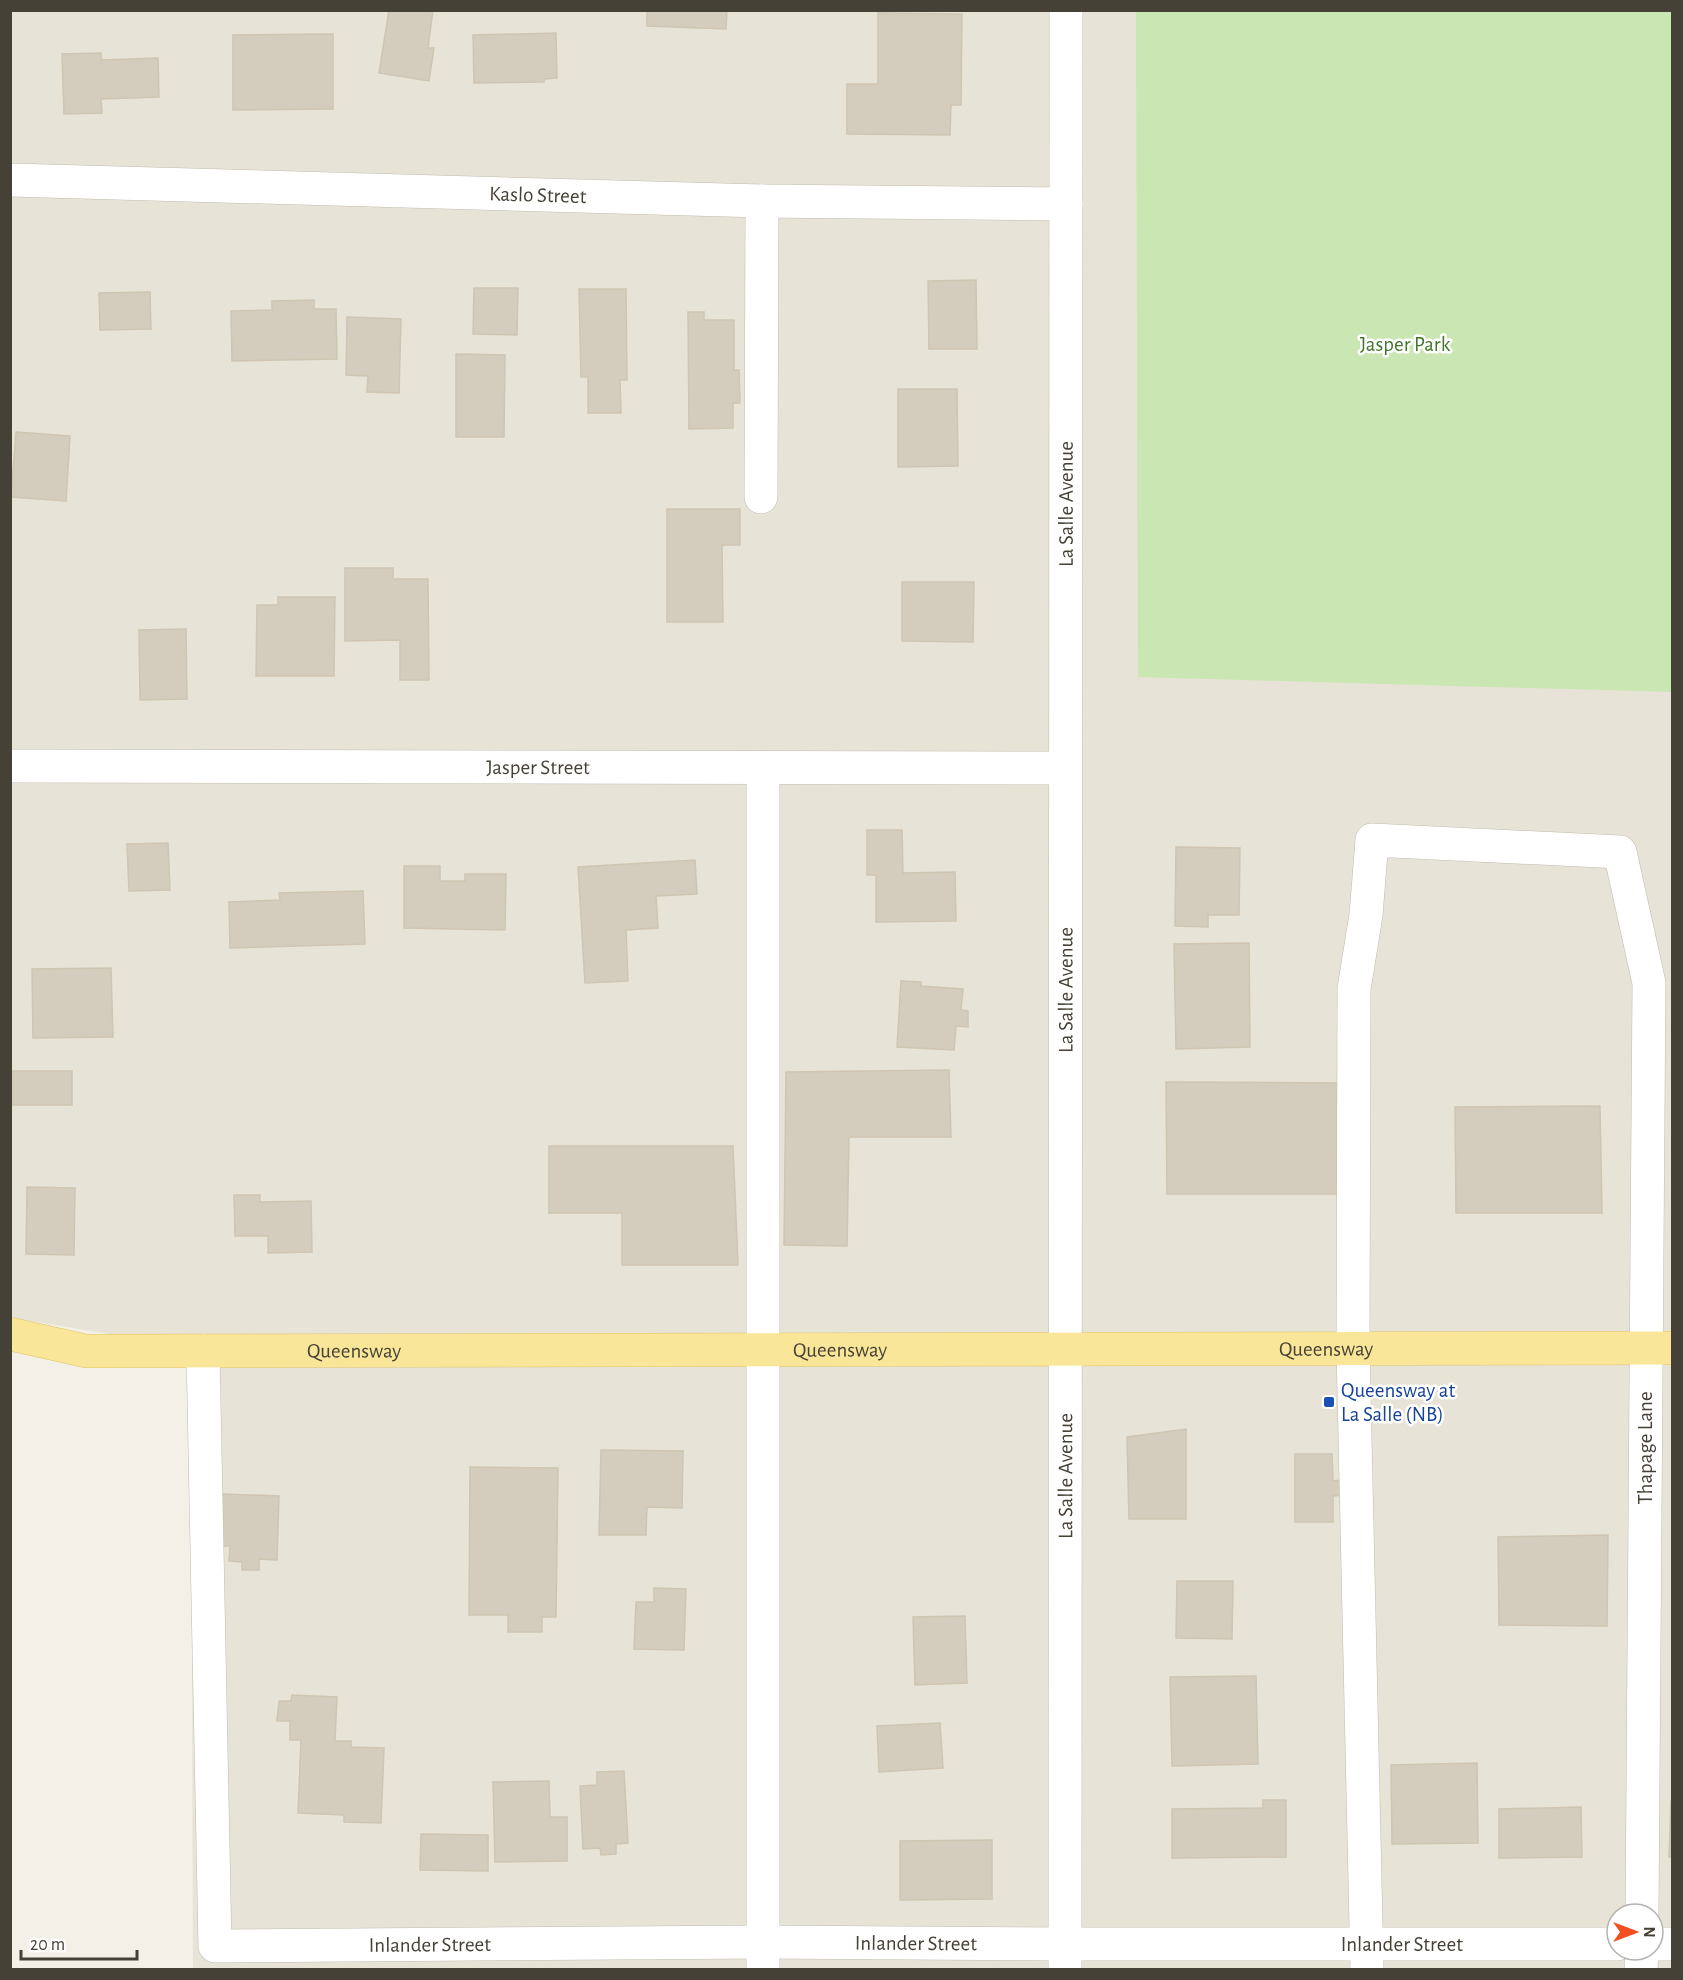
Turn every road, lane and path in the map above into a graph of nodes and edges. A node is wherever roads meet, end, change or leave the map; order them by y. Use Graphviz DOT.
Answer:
graph roads {
  1 [pos="1066,10"];
  2 [pos="10,180"];
  3 [pos="762,201"];
  4 [pos="1066,204"];
  5 [pos="761,497"];
  6 [pos="10,766"];
  7 [pos="763,768"];
  8 [pos="1065,768"];
  9 [pos="10,1334"];
  10 [pos="1353,1348"];
  11 [pos="1659,1348"];
  12 [pos="1065,1349"];
  13 [pos="763,1350"];
  14 [pos="203,1351"];
  15 [pos="1642,1902"];
  16 [pos="1605,1945"];
  17 [pos="763,1956"];
  18 [pos="1065,1957"];
  19 [pos="1367,1957"];
  1 -- 4 [label="street, La Salle Avenue"];
  2 -- 3 [label="street, Kaslo Street"];
  3 -- 4 [label="street, Kaslo Street"];
  3 -- 5 [label="street"];
  4 -- 8 [label="street, La Salle Avenue"];
  6 -- 7 [label="street, Jasper Street"];
  7 -- 8 [label="street, Jasper Street"];
  7 -- 13 [label="street"];
  8 -- 12 [label="street, La Salle Avenue"];
  9 -- 14 [label="main road, Queensway"];
  10 -- 11 [label="main road, Queensway"];
  10 -- 11 [label="street, Thapage Lane"];
  10 -- 12 [label="main road, Queensway"];
  10 -- 19 [label="street"];
  11 -- 15 [label="street, Thapage Lane"];
  12 -- 13 [label="main road, Queensway"];
  12 -- 18 [label="street, La Salle Avenue"];
  13 -- 14 [label="main road, Queensway"];
  13 -- 17 [label="street"];
  14 -- 17 [label="street, Inlander Street"];
  16 -- 19 [label="street, Inlander Street"];
  17 -- 18 [label="street, Inlander Street"];
  18 -- 19 [label="street, Inlander Street"];
}
